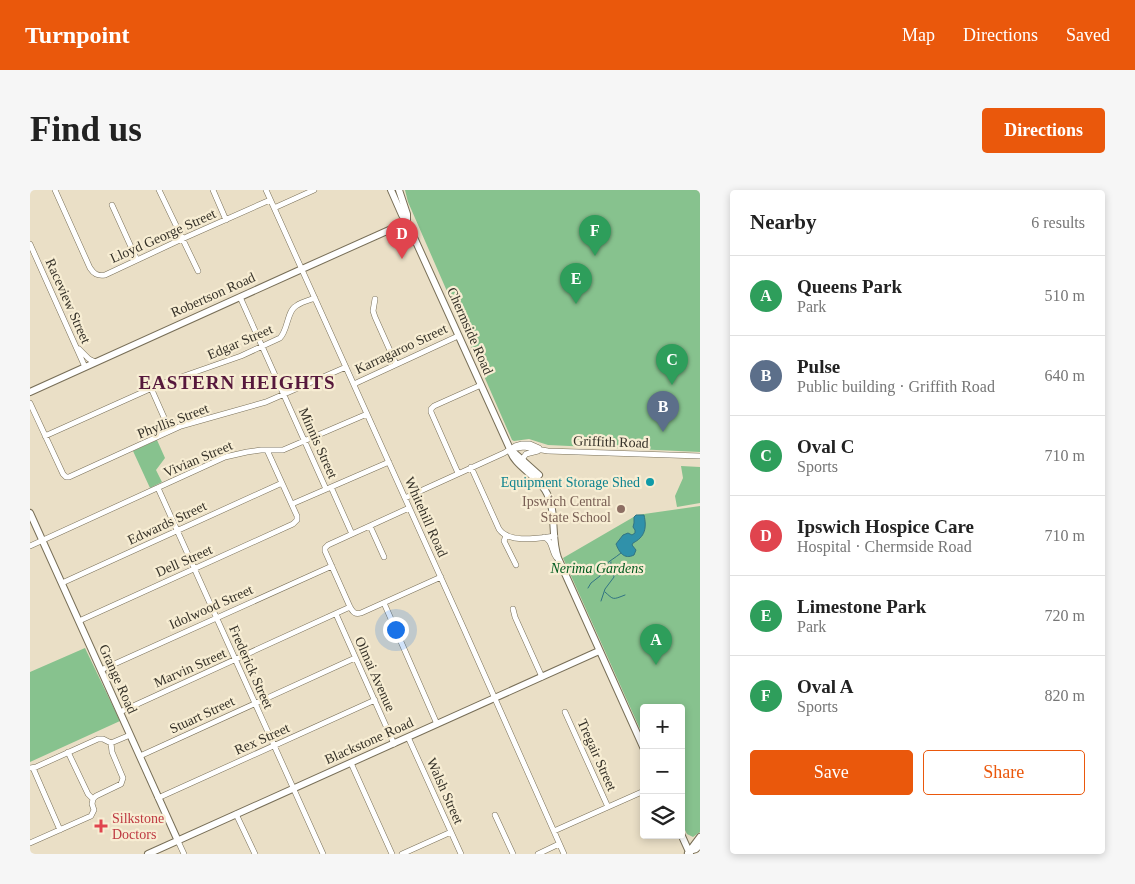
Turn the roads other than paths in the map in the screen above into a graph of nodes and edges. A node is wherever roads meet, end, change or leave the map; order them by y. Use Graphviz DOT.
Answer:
graph roads {
  1 [pos="55,190"];
  2 [pos="159,190"];
  3 [pos="213,190"];
  4 [pos="266,190"];
  5 [pos="314,190"];
  6 [pos="391,190"];
  7 [pos="399,190"];
  8 [pos="270,200"];
  9 [pos="112,205"];
  10 [pos="274,208"];
  11 [pos="226,220"];
  12 [pos="407,222"];
  13 [pos="182,239"];
  14 [pos="30,244"];
  15 [pos="137,260"];
  16 [pos="302,269"];
  17 [pos="198,271"];
  18 [pos="240,296"];
  19 [pos="315,298"];
  20 [pos="374,299"];
  21 [pos="458,336"];
  22 [pos="76,345"];
  23 [pos="262,346"];
  24 [pos="95,362"];
  25 [pos="396,364"];
  26 [pos="86,367"];
  27 [pos="346,367"];
  28 [pos="354,384"];
  29 [pos="481,385"];
  30 [pos="151,388"];
  31 [pos="30,392"];
  32 [pos="284,394"];
  33 [pos="30,403"];
  34 [pos="367,414"];
  35 [pos="170,431"];
  36 [pos="45,436"];
  37 [pos="305,442"];
  38 [pos="510,449"];
  39 [pos="267,450"];
  40 [pos="541,451"];
  41 [pos="551,452"];
  42 [pos="700,456"];
  43 [pos="389,462"];
  44 [pos="524,462"];
  45 [pos="471,467"];
  46 [pos="458,473"];
  47 [pos="282,483"];
  48 [pos="158,488"];
  49 [pos="328,488"];
  50 [pos="405,498"];
  51 [pos="292,504"];
  52 [pos="410,508"];
  53 [pos="30,513"];
  54 [pos="370,526"];
  55 [pos="177,531"];
  56 [pos="555,533"];
  57 [pos="352,534"];
  58 [pos="506,536"];
  59 [pos="543,537"];
  60 [pos="42,541"];
  61 [pos="30,546"];
  62 [pos="384,557"];
  63 [pos="559,559"];
  64 [pos="332,566"];
  65 [pos="516,566"];
  66 [pos="194,569"];
  67 [pos="441,577"];
  68 [pos="62,584"];
  69 [pos="384,603"];
  70 [pos="350,607"];
  71 [pos="513,609"];
  72 [pos="336,614"];
  73 [pos="216,617"];
  74 [pos="79,621"];
  75 [pos="600,651"];
  76 [pos="356,658"];
  77 [pos="235,660"];
  78 [pos="100,670"];
  79 [pos="542,677"];
  80 [pos="494,698"];
  81 [pos="375,700"];
  82 [pos="255,703"];
  83 [pos="120,712"];
  84 [pos="565,712"];
  85 [pos="438,724"];
  86 [pos="130,735"];
  87 [pos="408,737"];
  88 [pos="640,740"];
  89 [pos="111,743"];
  90 [pos="394,744"];
  91 [pos="274,746"];
  92 [pos="68,752"];
  93 [pos="140,756"];
  94 [pos="351,763"];
  95 [pos="31,768"];
  96 [pos="294,788"];
  97 [pos="640,793"];
  98 [pos="158,798"];
  99 [pos="93,799"];
  100 [pos="608,807"];
  101 [pos="236,814"];
  102 [pos="495,815"];
  103 [pos="60,830"];
  104 [pos="554,831"];
  105 [pos="451,832"];
  106 [pos="700,837"];
  107 [pos="685,838"];
  108 [pos="683,839"];
  109 [pos="178,841"];
  110 [pos="30,843"];
  111 [pos="559,844"];
  112 [pos="700,845"];
  113 [pos="688,853"];
  114 [pos="148,854"];
  115 [pos="184,854"];
  116 [pos="255,854"];
  117 [pos="323,854"];
  118 [pos="392,854"];
  119 [pos="402,854"];
  120 [pos="461,854"];
  121 [pos="513,854"];
  122 [pos="538,854"];
  123 [pos="564,854"];
  1 -- 15 [label="street, Lloyd George Street"];
  2 -- 13 [label="street"];
  3 -- 11 [label="street"];
  4 -- 8 [label="street, Whitehill Road"];
  5 -- 10 [label="street"];
  6 -- 12 [label="main road, Chermside Road"];
  7 -- 12 [label="main road, Chermside Road"];
  8 -- 10 [label="street, Whitehill Road"];
  8 -- 11 [label="street, Lloyd George Street"];
  9 -- 15 [label="street"];
  10 -- 16 [label="street, Whitehill Road"];
  11 -- 13 [label="street, Lloyd George Street"];
  12 -- 16 [label="main road, Robertson Road"];
  12 -- 21 [label="main road, Chermside Road"];
  13 -- 15 [label="street, Lloyd George Street"];
  13 -- 17 [label="street"];
  14 -- 22 [label="street, Raceview Street"];
  16 -- 18 [label="main road, Robertson Road"];
  16 -- 19 [label="street, Whitehill Road"];
  18 -- 23 [label="street, Minnis Street"];
  18 -- 24 [label="main road, Robertson Road"];
  19 -- 23 [label="street, Edgar Street"];
  19 -- 27 [label="street, Whitehill Road"];
  20 -- 25 [label="street"];
  21 -- 25 [label="street, Karragaroo Street"];
  21 -- 29 [label="main road, Chermside Road"];
  22 -- 24 [label="street"];
  22 -- 26 [label="street, Raceview Street"];
  23 -- 30 [label="street, Edgar Street"];
  23 -- 32 [label="street, Minnis Street"];
  24 -- 26 [label="main road, Robertson Road"];
  25 -- 28 [label="street, Karragaroo Street"];
  26 -- 31 [label="main road, Robertson Road"];
  27 -- 28 [label="street, Whitehill Road"];
  27 -- 32 [label="street, Phyllis Street"];
  28 -- 34 [label="street, Whitehill Road"];
  29 -- 38 [label="main road, Chermside Road"];
  29 -- 46 [label="street"];
  30 -- 35 [label="street"];
  30 -- 36 [label="street, Edgar Street"];
  32 -- 35 [label="street, Phyllis Street"];
  32 -- 37 [label="street, Minnis Street"];
  33 -- 36 [label="street"];
  34 -- 37 [label="street, Vivian Street"];
  34 -- 43 [label="street, Whitehill Road"];
  35 -- 36 [label="street, Phyllis Street"];
  37 -- 39 [label="street, Vivian Street"];
  37 -- 49 [label="street, Minnis Street"];
  38 -- 40 [label="street, Griffith Road"];
  38 -- 41 [label="street, Griffith Road"];
  38 -- 44 [label="main road, Chermside Road"];
  38 -- 45 [label="street, Griffith Road"];
  38 -- 56 [label="main road, Chermside Road"];
  39 -- 47 [label="street"];
  39 -- 48 [label="street, Vivian Street"];
  40 -- 41 [label="street, Griffith Road"];
  40 -- 44 [label="street"];
  41 -- 42 [label="street, Griffith Road"];
  43 -- 49 [label="street"];
  43 -- 50 [label="street, Whitehill Road"];
  44 -- 56 [label="main road, Chermside Road"];
  45 -- 46 [label="street, Griffith Road"];
  45 -- 58 [label="street"];
  46 -- 50 [label="street, Griffith Road"];
  47 -- 51 [label="street"];
  47 -- 55 [label="street, Edwards Street"];
  48 -- 55 [label="street, Frederick Street"];
  48 -- 60 [label="street, Vivian Street"];
  49 -- 51 [label="street"];
  49 -- 57 [label="street, Minnis Street"];
  50 -- 52 [label="street, Whitehill Road"];
  51 -- 66 [label="street, Dell Street"];
  52 -- 54 [label="street"];
  52 -- 67 [label="street, Whitehill Road"];
  53 -- 60 [label="main road, Grange Road"];
  54 -- 57 [label="street"];
  54 -- 62 [label="street"];
  55 -- 66 [label="street, Frederick Street"];
  55 -- 68 [label="street, Edwards Street"];
  56 -- 59 [label="street"];
  56 -- 63 [label="main road, Chermside Road"];
  57 -- 64 [label="street"];
  58 -- 59 [label="street"];
  58 -- 65 [label="street"];
  59 -- 63 [label="street"];
  60 -- 61 [label="street, Vivian Street"];
  60 -- 68 [label="main road, Grange Road"];
  63 -- 75 [label="main road, Chermside Road"];
  64 -- 70 [label="street"];
  64 -- 73 [label="street, Idolwood Street"];
  66 -- 73 [label="street, Frederick Street"];
  66 -- 74 [label="street, Dell Street"];
  67 -- 69 [label="street"];
  67 -- 80 [label="street, Whitehill Road"];
  68 -- 74 [label="main road, Grange Road"];
  69 -- 70 [label="street"];
  69 -- 85 [label="street"];
  70 -- 72 [label="street, Marvin Street"];
  71 -- 79 [label="street"];
  72 -- 76 [label="street, Olmai Avenue"];
  72 -- 77 [label="street, Marvin Street"];
  73 -- 77 [label="street, Frederick Street"];
  73 -- 78 [label="street, Idolwood Street"];
  74 -- 78 [label="main road, Grange Road"];
  75 -- 79 [label="main road, Blackstone Road"];
  75 -- 88 [label="main road, Chermside Road"];
  76 -- 81 [label="street, Olmai Avenue"];
  76 -- 82 [label="street, Stuart Street"];
  77 -- 82 [label="street, Frederick Street"];
  77 -- 83 [label="street, Marvin Street"];
  78 -- 83 [label="main road, Grange Road"];
  79 -- 80 [label="main road, Blackstone Road"];
  80 -- 85 [label="main road, Blackstone Road"];
  80 -- 104 [label="street, Whitehill Road"];
  81 -- 90 [label="street, Olmai Avenue"];
  81 -- 91 [label="street, Rex Street"];
  82 -- 91 [label="street, Frederick Street"];
  82 -- 93 [label="street, Stuart Street"];
  83 -- 86 [label="main road, Grange Road"];
  84 -- 100 [label="street, Tregair Street"];
  85 -- 87 [label="main road, Blackstone Road"];
  86 -- 89 [label="street"];
  86 -- 93 [label="main road, Grange Road"];
  87 -- 90 [label="main road, Blackstone Road"];
  87 -- 105 [label="street, Walsh Street"];
  89 -- 92 [label="street"];
  89 -- 99 [label="street"];
  90 -- 94 [label="main road, Blackstone Road"];
  91 -- 96 [label="street, Frederick Street"];
  91 -- 98 [label="street, Rex Street"];
  92 -- 95 [label="street"];
  92 -- 99 [label="street"];
  93 -- 98 [label="main road, Grange Road"];
  94 -- 96 [label="main road, Blackstone Road"];
  94 -- 118 [label="street"];
  95 -- 103 [label="street"];
  96 -- 101 [label="main road, Blackstone Road"];
  96 -- 117 [label="street, Frederick Street"];
  97 -- 100 [label="street"];
  98 -- 109 [label="main road, Grange Road"];
  99 -- 103 [label="street"];
  100 -- 104 [label="street"];
  101 -- 109 [label="main road, Blackstone Road"];
  101 -- 116 [label="street"];
  102 -- 121 [label="street"];
  103 -- 110 [label="street"];
  104 -- 111 [label="street, Whitehill Road"];
  105 -- 119 [label="street"];
  105 -- 120 [label="street, Walsh Street"];
  106 -- 107 [label="main road"];
  106 -- 113 [label="main road"];
  108 -- 113 [label="main road"];
  109 -- 114 [label="main road, Blackstone Road"];
  109 -- 115 [label="street, Grange Road"];
  111 -- 122 [label="street"];
  111 -- 123 [label="street, Whitehill Road"];
  112 -- 113 [label="main road"];
}
